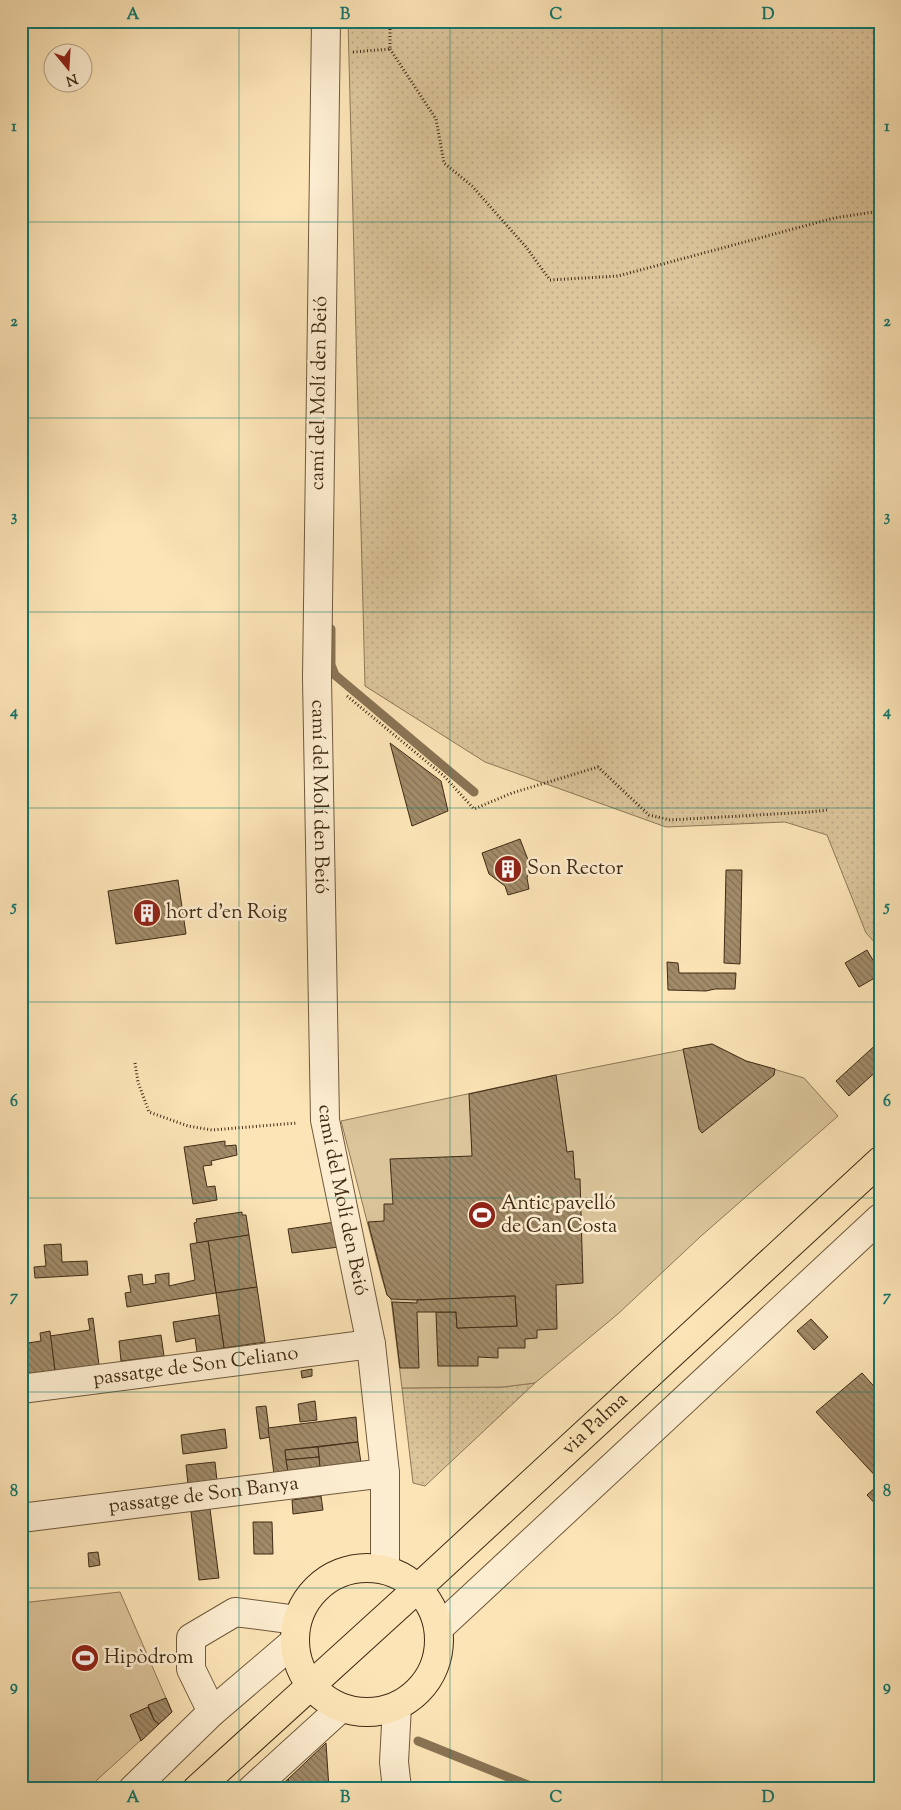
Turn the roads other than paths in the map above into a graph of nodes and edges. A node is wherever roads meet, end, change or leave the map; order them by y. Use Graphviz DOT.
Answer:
graph roads {
  1 [pos="326,21"];
  2 [pos="880,1161"];
  3 [pos="880,1218"];
  4 [pos="371,1344"];
  5 [pos="21,1389"];
  6 [pos="385,1474"];
  7 [pos="21,1518"];
  8 [pos="385,1569"];
  9 [pos="418,1588"];
  10 [pos="439,1628"];
  11 [pos="295,1631"];
  12 [pos="310,1686"];
  13 [pos="398,1706"];
  14 [pos="342,1708"];
  15 [pos="212,1712"];
  16 [pos="133,1789"];
  17 [pos="197,1789"];
  18 [pos="252,1789"];
  19 [pos="396,1789"];
  1 -- 4 [label="street, camí del Molí den Beió"];
  2 -- 9 [label="main road, via Palma"];
  3 -- 10 [label="street"];
  4 -- 5 [label="street, passatge de Son Celiano"];
  4 -- 6 [label="street, camí del Molí den Beió"];
  6 -- 7 [label="street, passatge de Son Banya"];
  6 -- 8 [label="street, camí del Molí den Beió"];
  8 -- 9 [label="main road"];
  8 -- 11 [label="main road"];
  9 -- 10 [label="main road"];
  9 -- 12 [label="main road, via Palma"];
  10 -- 13 [label="main road"];
  11 -- 12 [label="main road"];
  11 -- 15 [label="street"];
  11 -- 15 [label="street"];
  12 -- 14 [label="main road"];
  12 -- 17 [label="main road, via Palma"];
  13 -- 14 [label="main road"];
  13 -- 19 [label="street"];
  14 -- 18 [label="street"];
  15 -- 16 [label="street"];
}
